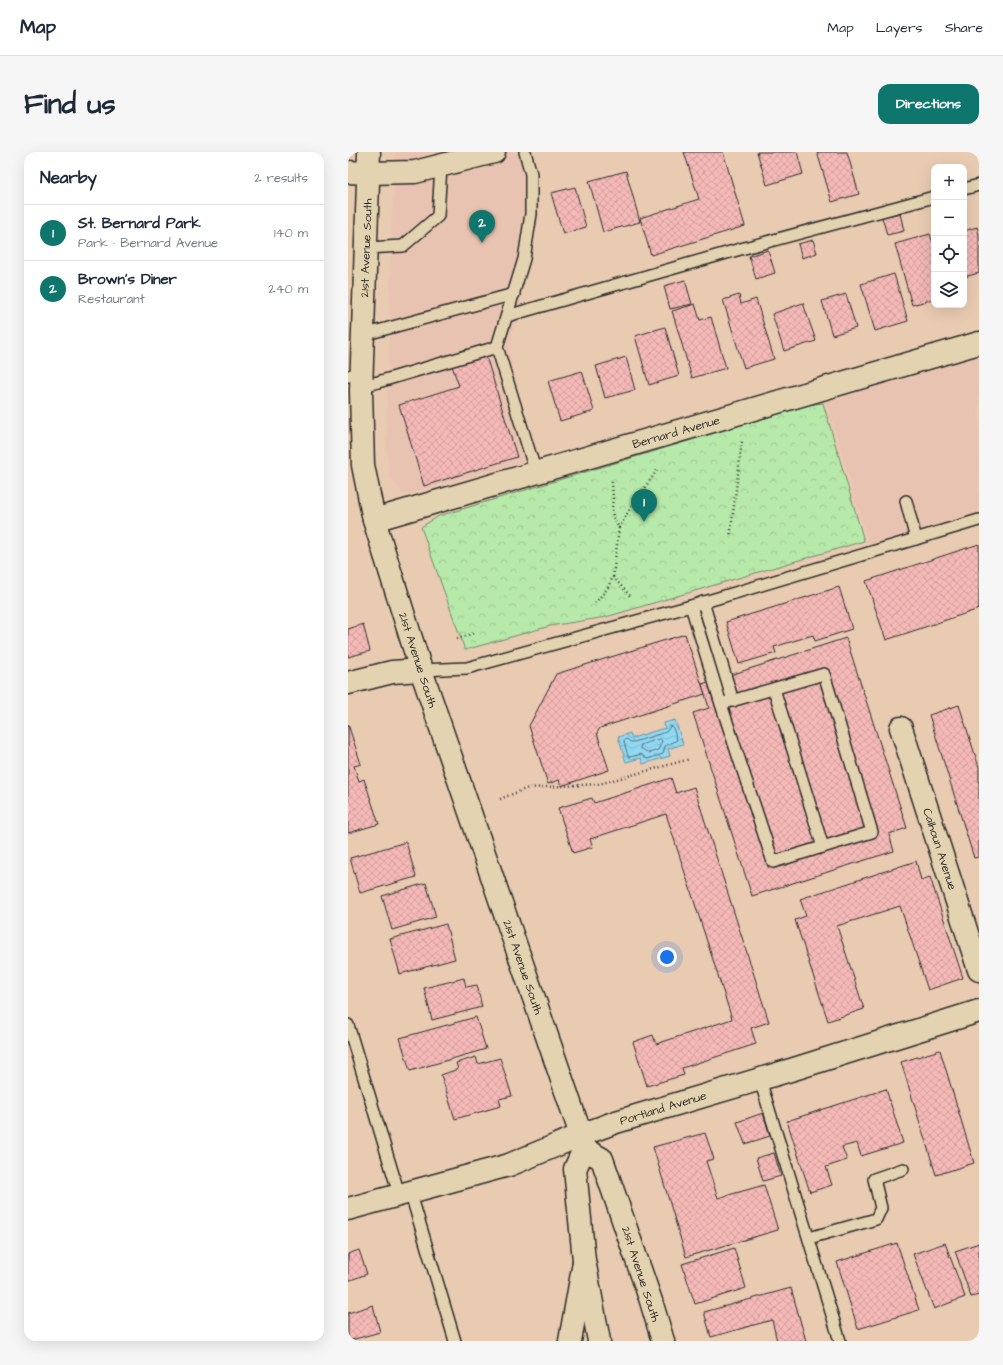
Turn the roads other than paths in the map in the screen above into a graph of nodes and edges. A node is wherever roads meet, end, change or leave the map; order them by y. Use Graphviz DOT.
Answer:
graph roads {
  1 [pos="494,152"];
  2 [pos="525,152"];
  3 [pos="362,166"];
  4 [pos="441,166"];
  5 [pos="979,185"];
  6 [pos="967,188"];
  7 [pos="931,199"];
  8 [pos="366,248"];
  9 [pos="514,294"];
  10 [pos="507,316"];
  11 [pos="362,335"];
  12 [pos="979,343"];
  13 [pos="497,347"];
  14 [pos="357,379"];
  15 [pos="536,473"];
  16 [pos="906,501"];
  17 [pos="374,520"];
  18 [pos="979,520"];
  19 [pos="916,539"];
  20 [pos="703,602"];
  21 [pos="691,606"];
  22 [pos="421,670"];
  23 [pos="348,684"];
  24 [pos="774,689"];
  25 [pos="732,701"];
  26 [pos="721,704"];
  27 [pos="901,728"];
  28 [pos="823,847"];
  29 [pos="975,945"];
  30 [pos="979,970"];
  31 [pos="979,1011"];
  32 [pos="348,1025"];
  33 [pos="760,1080"];
  34 [pos="582,1142"];
  35 [pos="903,1169"];
  36 [pos="405,1193"];
  37 [pos="348,1209"];
  38 [pos="809,1238"];
  39 [pos="584,1260"];
  40 [pos="455,1341"];
  41 [pos="570,1341"];
  42 [pos="599,1341"];
  43 [pos="663,1341"];
  44 [pos="840,1341"];
  1 -- 4 [label="street"];
  2 -- 9 [label="lane"];
  3 -- 4 [label="street"];
  3 -- 8 [label="street, 21st Avenue South"];
  4 -- 8 [label="lane"];
  5 -- 6 [label="lane"];
  7 -- 10 [label="lane"];
  8 -- 11 [label="street, 21st Avenue South"];
  9 -- 10 [label="lane"];
  9 -- 11 [label="lane"];
  10 -- 13 [label="lane"];
  11 -- 14 [label="street, 21st Avenue South"];
  12 -- 15 [label="street, Bernard Avenue"];
  13 -- 14 [label="lane"];
  13 -- 15 [label="lane"];
  14 -- 17 [label="street, 21st Avenue South"];
  15 -- 17 [label="street, Bernard Avenue"];
  16 -- 19 [label="lane"];
  17 -- 22 [label="street, 21st Avenue South"];
  18 -- 19 [label="lane"];
  19 -- 20 [label="lane"];
  20 -- 21 [label="lane"];
  20 -- 25 [label="lane"];
  21 -- 22 [label="lane"];
  21 -- 26 [label="lane"];
  22 -- 23 [label="street"];
  22 -- 34 [label="street, 21st Avenue South"];
  24 -- 25 [label="lane"];
  24 -- 28 [label="lane"];
  24 -- 28 [label="lane"];
  25 -- 26 [label="lane"];
  26 -- 28 [label="lane"];
  27 -- 29 [label="street, Calhoun Avenue"];
  29 -- 30 [label="street, Calhoun Avenue"];
  31 -- 33 [label="street, Portland Avenue"];
  32 -- 36 [label="lane"];
  33 -- 34 [label="street, Portland Avenue"];
  33 -- 38 [label="lane"];
  34 -- 36 [label="street, Portland Avenue"];
  34 -- 39 [label="street"];
  34 -- 43 [label="street, 21st Avenue South"];
  35 -- 38 [label="lane"];
  36 -- 37 [label="street, Portland Avenue"];
  36 -- 40 [label="lane"];
  38 -- 44 [label="lane"];
  39 -- 41 [label="street"];
  39 -- 42 [label="street"];
}
